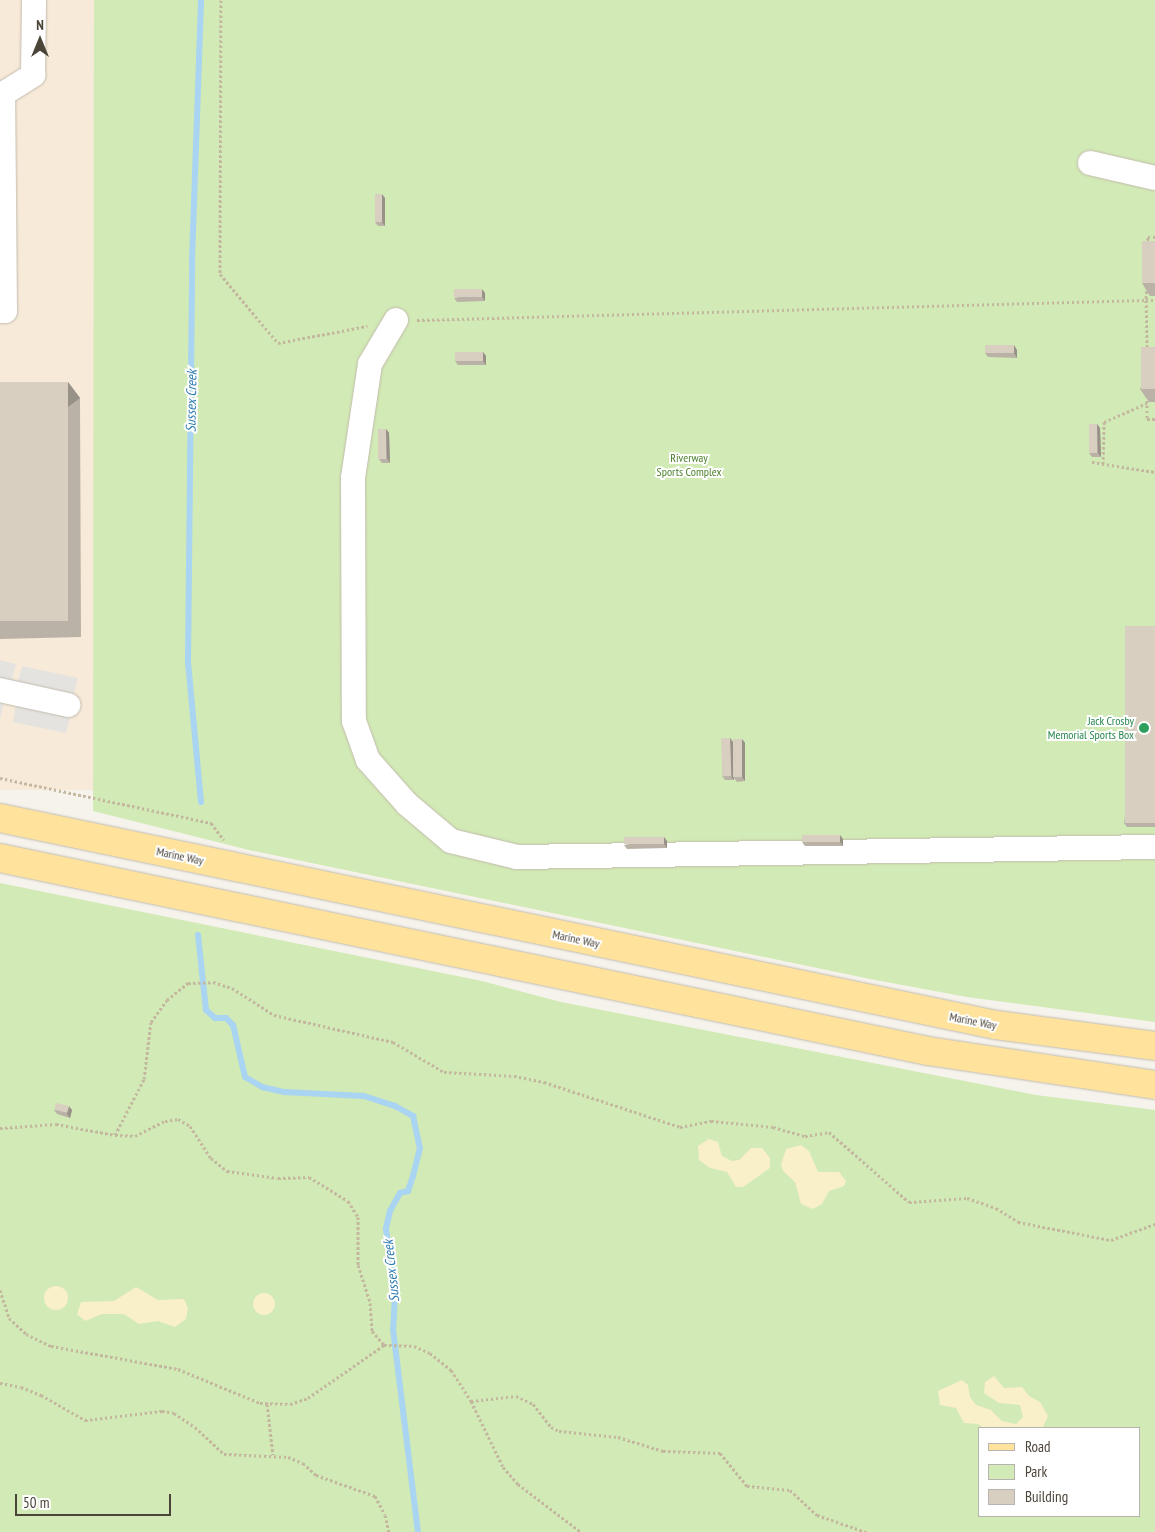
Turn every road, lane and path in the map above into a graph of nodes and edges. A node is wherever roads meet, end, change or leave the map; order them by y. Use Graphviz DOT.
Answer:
graph roads {
  1 [pos="34,0"];
  2 [pos="221,0"];
  3 [pos="1090,164"];
  4 [pos="1155,178"];
  5 [pos="1155,237"];
  6 [pos="1147,255"];
  7 [pos="1147,282"];
  8 [pos="1146,300"];
  9 [pos="1155,300"];
  10 [pos="0,311"];
  11 [pos="396,320"];
  12 [pos="1147,357"];
  13 [pos="1147,384"];
  14 [pos="1147,403"];
  15 [pos="1155,419"];
  16 [pos="1092,462"];
  17 [pos="1103,464"];
  18 [pos="1155,472"];
  19 [pos="0,690"];
  20 [pos="68,705"];
  21 [pos="0,778"];
  22 [pos="0,818"];
  23 [pos="211,822"];
  24 [pos="1155,847"];
  25 [pos="0,858"];
  26 [pos="1155,1046"];
  27 [pos="1155,1085"];
  28 [pos="0,1128"];
  29 [pos="115,1135"];
  30 [pos="1155,1224"];
  31 [pos="0,1290"];
  32 [pos="387,1345"];
  33 [pos="0,1383"];
  34 [pos="471,1401"];
  35 [pos="267,1404"];
  36 [pos="272,1455"];
  37 [pos="389,1532"];
  38 [pos="580,1532"];
  39 [pos="866,1532"];
  1 -- 10 [label="lane"];
  2 -- 11 [label="path"];
  3 -- 4 [label="lane"];
  5 -- 6 [label="path"];
  7 -- 8 [label="path"];
  8 -- 9 [label="path"];
  8 -- 11 [label="path"];
  8 -- 12 [label="path"];
  11 -- 24 [label="lane"];
  13 -- 14 [label="path"];
  14 -- 15 [label="path"];
  14 -- 17 [label="path"];
  16 -- 17 [label="path"];
  17 -- 18 [label="path"];
  19 -- 20 [label="lane"];
  21 -- 23 [label="path"];
  22 -- 26 [label="main road, Marine Way"];
  25 -- 27 [label="main road"];
  28 -- 29 [label="path"];
  29 -- 30 [label="path"];
  29 -- 32 [label="path"];
  31 -- 35 [label="path"];
  32 -- 34 [label="path"];
  32 -- 35 [label="path"];
  33 -- 36 [label="path"];
  34 -- 38 [label="path"];
  34 -- 39 [label="path"];
  35 -- 36 [label="path"];
  36 -- 37 [label="path"];
}
